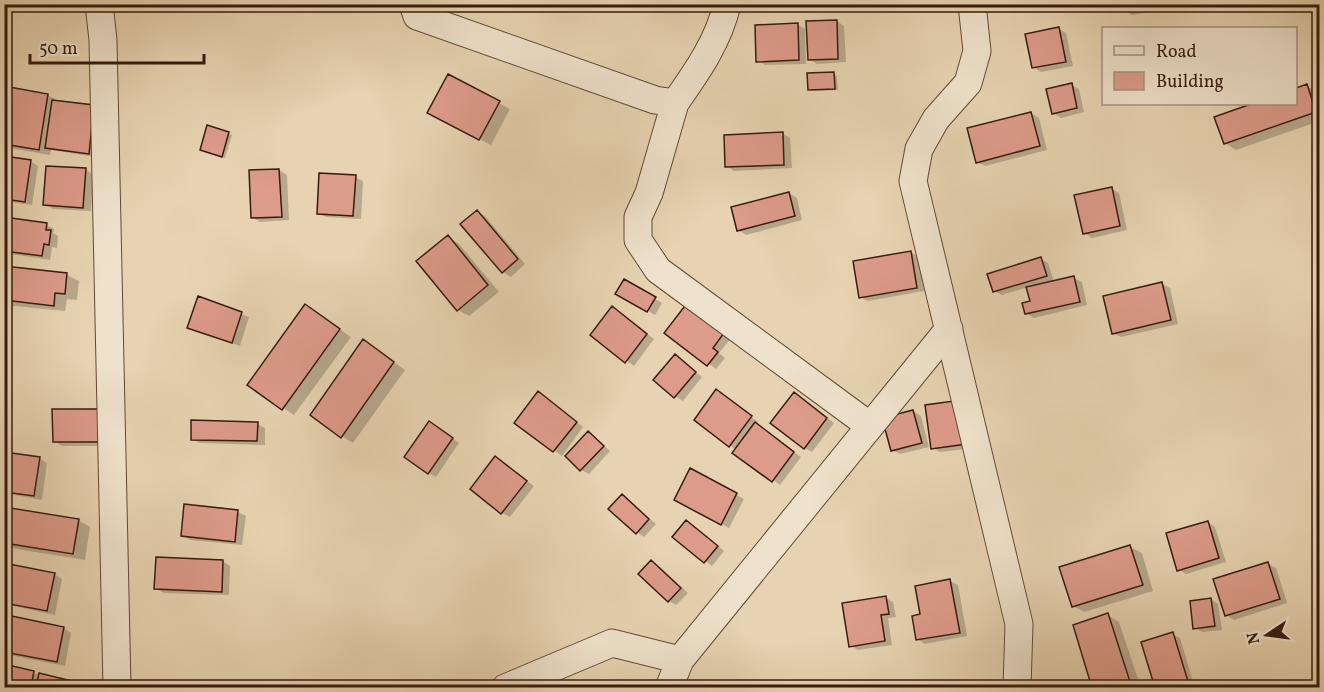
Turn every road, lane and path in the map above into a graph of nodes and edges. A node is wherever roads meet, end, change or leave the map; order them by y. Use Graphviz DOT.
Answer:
graph roads {
  1 [pos="99,4"];
  2 [pos="413,4"];
  3 [pos="727,4"];
  4 [pos="972,4"];
  5 [pos="675,103"];
  6 [pos="949,329"];
  7 [pos="870,426"];
  8 [pos="680,660"];
  9 [pos="117,687"];
  10 [pos="505,687"];
  11 [pos="669,687"];
  12 [pos="1017,687"];
  1 -- 9 [label="street"];
  2 -- 5 [label="street"];
  3 -- 5 [label="street"];
  4 -- 6 [label="street"];
  5 -- 7 [label="street"];
  6 -- 7 [label="street"];
  6 -- 12 [label="street"];
  7 -- 8 [label="street"];
  8 -- 10 [label="street"];
  8 -- 11 [label="street"];
}
